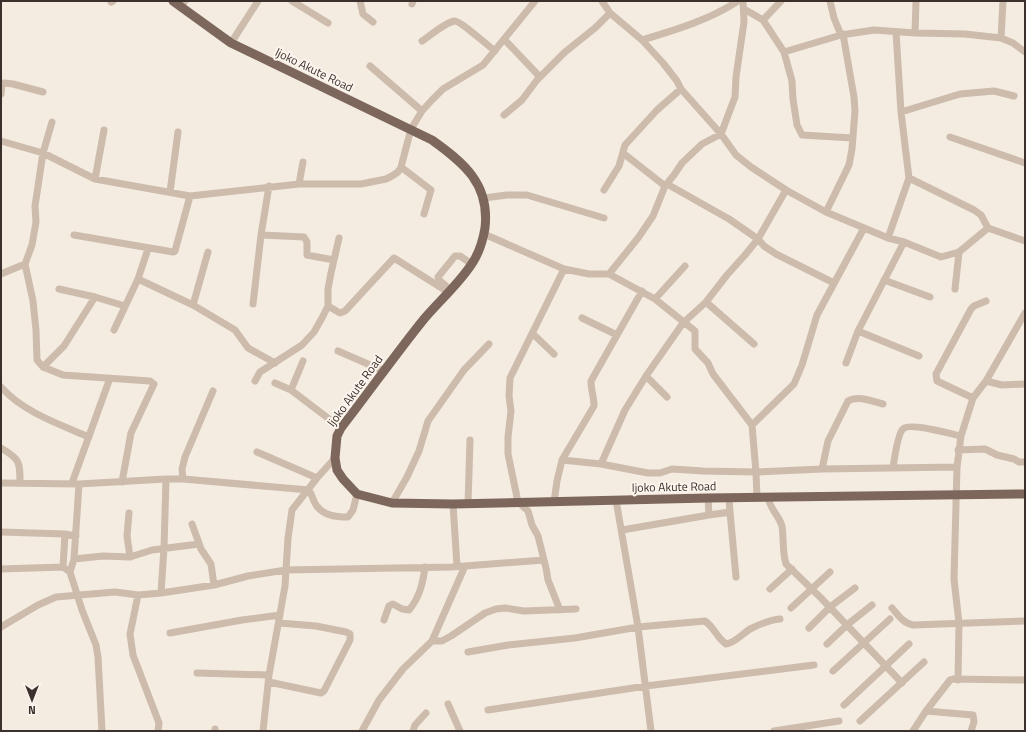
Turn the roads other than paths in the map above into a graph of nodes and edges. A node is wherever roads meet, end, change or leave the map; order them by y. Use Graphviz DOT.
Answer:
graph roads {
  1 [pos="173,1"];
  2 [pos="258,1"];
  3 [pos="292,1"];
  4 [pos="360,1"];
  5 [pos="534,1"];
  6 [pos="602,1"];
  7 [pos="738,1"];
  8 [pos="743,1"];
  9 [pos="781,1"];
  10 [pos="830,1"];
  11 [pos="916,1"];
  12 [pos="1003,1"];
  13 [pos="183,4"];
  14 [pos="744,9"];
  15 [pos="610,13"];
  16 [pos="763,20"];
  17 [pos="373,22"];
  18 [pos="328,23"];
  19 [pos="896,32"];
  20 [pos="915,33"];
  21 [pos="842,34"];
  22 [pos="1001,38"];
  23 [pos="504,39"];
  24 [pos="642,40"];
  25 [pos="422,41"];
  26 [pos="231,43"];
  27 [pos="494,51"];
  28 [pos="784,52"];
  29 [pos="1025,52"];
  30 [pos="370,66"];
  31 [pos="540,77"];
  32 [pos="681,89"];
  33 [pos="43,92"];
  34 [pos="1,94"];
  35 [pos="1014,96"];
  36 [pos="422,111"];
  37 [pos="901,112"];
  38 [pos="504,115"];
  39 [pos="52,122"];
  40 [pos="411,129"];
  41 [pos="104,130"];
  42 [pos="178,132"];
  43 [pos="721,134"];
  44 [pos="950,137"];
  45 [pos="852,138"];
  46 [pos="1,141"];
  47 [pos="43,153"];
  48 [pos="623,153"];
  49 [pos="303,162"];
  50 [pos="1025,163"];
  51 [pos="401,167"];
  52 [pos="909,178"];
  53 [pos="95,179"];
  54 [pos="299,184"];
  55 [pos="666,185"];
  56 [pos="270,186"];
  57 [pos="604,190"];
  58 [pos="786,190"];
  59 [pos="170,192"];
  60 [pos="190,196"];
  61 [pos="484,198"];
  62 [pos="826,212"];
  63 [pos="424,214"];
  64 [pos="604,218"];
  65 [pos="864,228"];
  66 [pos="988,228"];
  67 [pos="484,234"];
  68 [pos="74,235"];
  69 [pos="261,235"];
  70 [pos="339,238"];
  71 [pos="888,238"];
  72 [pos="758,239"];
  73 [pos="1025,241"];
  74 [pos="904,242"];
  75 [pos="148,249"];
  76 [pos="208,252"];
  77 [pos="959,252"];
  78 [pos="334,260"];
  79 [pos="25,264"];
  80 [pos="472,264"];
  81 [pos="685,266"];
  82 [pos="564,269"];
  83 [pos="1,274"];
  84 [pos="610,274"];
  85 [pos="138,280"];
  86 [pos="884,280"];
  87 [pos="834,283"];
  88 [pos="59,289"];
  89 [pos="955,289"];
  90 [pos="449,291"];
  91 [pos="642,291"];
  92 [pos="95,297"];
  93 [pos="930,297"];
  94 [pos="655,299"];
  95 [pos="986,301"];
  96 [pos="706,302"];
  97 [pos="253,304"];
  98 [pos="192,305"];
  99 [pos="125,306"];
  100 [pos="328,306"];
  101 [pos="1025,313"];
  102 [pos="582,318"];
  103 [pos="683,322"];
  104 [pos="114,330"];
  105 [pos="858,331"];
  106 [pos="533,334"];
  107 [pos="617,335"];
  108 [pos="489,344"];
  109 [pos="754,344"];
  110 [pos="338,351"];
  111 [pos="554,354"];
  112 [pos="919,356"];
  113 [pos="303,361"];
  114 [pos="275,363"];
  115 [pos="846,363"];
  116 [pos="43,367"];
  117 [pos="384,372"];
  118 [pos="646,376"];
  119 [pos="110,378"];
  120 [pos="255,381"];
  121 [pos="986,381"];
  122 [pos="275,383"];
  123 [pos="1025,384"];
  124 [pos="1,387"];
  125 [pos="291,390"];
  126 [pos="213,391"];
  127 [pos="667,397"];
  128 [pos="973,398"];
  129 [pos="883,404"];
  130 [pos="752,425"];
  131 [pos="341,428"];
  132 [pos="89,436"];
  133 [pos="961,436"];
  134 [pos="470,440"];
  135 [pos="1,448"];
  136 [pos="958,450"];
  137 [pos="257,452"];
  138 [pos="335,458"];
  139 [pos="562,460"];
  140 [pos="1025,462"];
  141 [pos="601,464"];
  142 [pos="957,467"];
  143 [pos="893,468"];
  144 [pos="822,469"];
  145 [pos="756,472"];
  146 [pos="317,478"];
  147 [pos="166,479"];
  148 [pos="183,479"];
  149 [pos="122,482"];
  150 [pos="20,483"];
  151 [pos="1,484"];
  152 [pos="75,484"];
  153 [pos="309,490"];
  154 [pos="357,494"];
  155 [pos="1025,494"];
  156 [pos="956,495"];
  157 [pos="708,498"];
  158 [pos="729,498"];
  159 [pos="757,498"];
  160 [pos="768,498"];
  161 [pos="616,500"];
  162 [pos="518,502"];
  163 [pos="554,502"];
  164 [pos="392,504"];
  165 [pos="453,504"];
  166 [pos="468,504"];
  167 [pos="730,512"];
  168 [pos="129,513"];
  169 [pos="708,515"];
  170 [pos="192,524"];
  171 [pos="622,530"];
  172 [pos="1,532"];
  173 [pos="65,534"];
  174 [pos="76,536"];
  175 [pos="198,544"];
  176 [pos="164,548"];
  177 [pos="130,557"];
  178 [pos="74,559"];
  179 [pos="544,560"];
  180 [pos="457,566"];
  181 [pos="465,566"];
  182 [pos="426,567"];
  183 [pos="63,568"];
  184 [pos="1,569"];
  185 [pos="792,569"];
  186 [pos="286,570"];
  187 [pos="70,572"];
  188 [pos="830,572"];
  189 [pos="736,577"];
  190 [pos="214,585"];
  191 [pos="855,588"];
  192 [pos="770,589"];
  193 [pos="812,589"];
  194 [pos="160,593"];
  195 [pos="138,594"];
  196 [pos="77,596"];
  197 [pos="872,604"];
  198 [pos="830,607"];
  199 [pos="791,608"];
  200 [pos="892,608"];
  201 [pos="576,609"];
  202 [pos="560,610"];
  203 [pos="280,619"];
  204 [pos="780,619"];
  205 [pos="890,619"];
  206 [pos="384,620"];
  207 [pos="1025,620"];
  208 [pos="959,623"];
  209 [pos="847,625"];
  210 [pos="1,627"];
  211 [pos="638,627"];
  212 [pos="809,628"];
  213 [pos="170,633"];
  214 [pos="432,641"];
  215 [pos="863,643"];
  216 [pos="827,644"];
  217 [pos="909,644"];
  218 [pos="468,652"];
  219 [pos="924,662"];
  220 [pos="814,665"];
  221 [pos="886,666"];
  222 [pos="833,671"];
  223 [pos="197,672"];
  224 [pos="269,679"];
  225 [pos="958,680"];
  226 [pos="1025,680"];
  227 [pos="902,682"];
  228 [pos="646,686"];
  229 [pos="448,704"];
  230 [pos="844,705"];
  231 [pos="488,710"];
  232 [pos="926,711"];
  233 [pos="426,713"];
  234 [pos="839,721"];
  235 [pos="860,721"];
  236 [pos="102,731"];
  237 [pos="158,731"];
  238 [pos="263,731"];
  239 [pos="362,731"];
  240 [pos="413,731"];
  241 [pos="460,731"];
  242 [pos="651,731"];
  243 [pos="774,731"];
  244 [pos="913,731"];
  245 [pos="971,731"];
  1 -- 13 [label="main road, Ijoko Akute Road"];
  2 -- 26 [label="street"];
  3 -- 18 [label="street"];
  4 -- 17 [label="street"];
  5 -- 23 [label="street"];
  6 -- 15 [label="street"];
  7 -- 24 [label="street"];
  8 -- 14 [label="street"];
  9 -- 16 [label="street"];
  10 -- 21 [label="street"];
  11 -- 20 [label="street"];
  12 -- 22 [label="street"];
  13 -- 26 [label="main road, Ijoko Akute Road"];
  14 -- 16 [label="street"];
  14 -- 43 [label="street"];
  15 -- 24 [label="street"];
  15 -- 31 [label="street"];
  16 -- 28 [label="street"];
  19 -- 20 [label="street"];
  19 -- 21 [label="street"];
  19 -- 37 [label="street"];
  20 -- 22 [label="street"];
  21 -- 28 [label="street"];
  21 -- 45 [label="street"];
  22 -- 29 [label="street"];
  23 -- 27 [label="street"];
  23 -- 31 [label="street"];
  24 -- 32 [label="street"];
  25 -- 27 [label="street"];
  26 -- 40 [label="main road, Ijoko Akute Road"];
  27 -- 36 [label="street"];
  28 -- 45 [label="street"];
  30 -- 36 [label="street"];
  31 -- 38 [label="street"];
  32 -- 43 [label="street"];
  32 -- 48 [label="street"];
  33 -- 34 [label="street"];
  35 -- 37 [label="street"];
  36 -- 40 [label="street"];
  37 -- 52 [label="street"];
  39 -- 47 [label="street"];
  40 -- 51 [label="street"];
  40 -- 61 [label="main road, Ijoko Akute Road"];
  41 -- 53 [label="street"];
  42 -- 59 [label="street"];
  43 -- 55 [label="street"];
  43 -- 58 [label="street"];
  44 -- 50 [label="street"];
  45 -- 62 [label="street"];
  46 -- 47 [label="street"];
  47 -- 53 [label="street"];
  47 -- 79 [label="street"];
  48 -- 55 [label="street"];
  48 -- 57 [label="street"];
  49 -- 54 [label="street"];
  51 -- 54 [label="street"];
  51 -- 63 [label="street"];
  52 -- 66 [label="street"];
  52 -- 71 [label="street"];
  53 -- 59 [label="street"];
  54 -- 56 [label="street"];
  55 -- 72 [label="street"];
  55 -- 84 [label="street"];
  56 -- 60 [label="street"];
  56 -- 69 [label="street"];
  58 -- 62 [label="street"];
  58 -- 72 [label="street"];
  59 -- 60 [label="street"];
  60 -- 75 [label="street"];
  61 -- 64 [label="street"];
  61 -- 67 [label="main road, Ijoko Akute Road"];
  62 -- 65 [label="street"];
  65 -- 71 [label="street"];
  65 -- 87 [label="street"];
  66 -- 73 [label="street"];
  66 -- 77 [label="street"];
  67 -- 80 [label="main road, Ijoko Akute Road"];
  67 -- 82 [label="street"];
  68 -- 75 [label="street"];
  69 -- 78 [label="street"];
  69 -- 97 [label="street"];
  70 -- 78 [label="street"];
  71 -- 74 [label="street"];
  72 -- 87 [label="street"];
  72 -- 96 [label="street"];
  74 -- 77 [label="street"];
  74 -- 86 [label="street"];
  75 -- 85 [label="street"];
  76 -- 98 [label="street"];
  77 -- 89 [label="street"];
  78 -- 100 [label="street"];
  79 -- 83 [label="street"];
  79 -- 116 [label="street"];
  80 -- 90 [label="main road, Ijoko Akute Road"];
  80 -- 90 [label="street"];
  81 -- 94 [label="street"];
  82 -- 84 [label="street"];
  82 -- 106 [label="street"];
  84 -- 91 [label="street"];
  85 -- 98 [label="street"];
  85 -- 99 [label="street"];
  86 -- 93 [label="street"];
  86 -- 105 [label="street"];
  87 -- 130 [label="street"];
  88 -- 92 [label="street"];
  90 -- 100 [label="street"];
  90 -- 117 [label="main road, Ijoko Akute Road"];
  91 -- 94 [label="street"];
  91 -- 107 [label="street"];
  92 -- 99 [label="street"];
  92 -- 116 [label="street"];
  94 -- 103 [label="street"];
  95 -- 128 [label="street"];
  96 -- 103 [label="street"];
  96 -- 109 [label="street"];
  98 -- 114 [label="street"];
  99 -- 104 [label="street"];
  100 -- 114 [label="street"];
  101 -- 121 [label="street"];
  102 -- 107 [label="street"];
  103 -- 118 [label="street"];
  103 -- 130 [label="street"];
  105 -- 112 [label="street"];
  105 -- 115 [label="street"];
  106 -- 111 [label="street"];
  106 -- 162 [label="street"];
  107 -- 139 [label="street"];
  108 -- 164 [label="street"];
  110 -- 117 [label="street"];
  113 -- 125 [label="street"];
  114 -- 120 [label="street"];
  116 -- 119 [label="street"];
  117 -- 131 [label="main road, Ijoko Akute Road"];
  118 -- 127 [label="street"];
  118 -- 141 [label="street"];
  119 -- 132 [label="street"];
  119 -- 149 [label="street"];
  121 -- 123 [label="street"];
  121 -- 128 [label="street"];
  122 -- 125 [label="street"];
  124 -- 132 [label="street"];
  125 -- 131 [label="street"];
  126 -- 148 [label="street"];
  128 -- 133 [label="street"];
  129 -- 144 [label="street"];
  130 -- 145 [label="street"];
  131 -- 138 [label="main road, Ijoko Akute Road"];
  132 -- 152 [label="street"];
  133 -- 136 [label="street"];
  133 -- 143 [label="street"];
  134 -- 166 [label="street"];
  135 -- 150 [label="street"];
  136 -- 140 [label="street"];
  136 -- 142 [label="street"];
  137 -- 146 [label="street"];
  138 -- 146 [label="street"];
  138 -- 154 [label="main road, Ijoko Akute Road"];
  139 -- 141 [label="street"];
  139 -- 163 [label="street"];
  141 -- 145 [label="street"];
  142 -- 143 [label="street"];
  142 -- 156 [label="street"];
  143 -- 144 [label="street"];
  144 -- 145 [label="street"];
  145 -- 159 [label="street"];
  146 -- 153 [label="street"];
  147 -- 148 [label="street"];
  147 -- 149 [label="street"];
  147 -- 176 [label="street"];
  148 -- 153 [label="street"];
  149 -- 152 [label="street"];
  150 -- 151 [label="street"];
  150 -- 152 [label="street"];
  152 -- 174 [label="street"];
  153 -- 154 [label="street"];
  153 -- 186 [label="street"];
  154 -- 164 [label="main road, Ijoko Akute Road"];
  155 -- 156 [label="main road, Ijoko Akute Road"];
  156 -- 160 [label="main road, Ijoko Akute Road"];
  156 -- 208 [label="street"];
  157 -- 158 [label="main road, Ijoko Akute Road"];
  157 -- 161 [label="main road, Ijoko Akute Road"];
  157 -- 169 [label="street"];
  158 -- 159 [label="main road, Ijoko Akute Road"];
  158 -- 167 [label="street"];
  159 -- 160 [label="main road, Ijoko Akute Road"];
  160 -- 185 [label="street"];
  161 -- 163 [label="main road, Ijoko Akute Road"];
  161 -- 171 [label="street"];
  162 -- 163 [label="main road, Ijoko Akute Road"];
  162 -- 166 [label="main road, Ijoko Akute Road"];
  162 -- 179 [label="street"];
  164 -- 165 [label="main road, Ijoko Akute Road"];
  165 -- 166 [label="main road, Ijoko Akute Road"];
  165 -- 180 [label="street"];
  167 -- 169 [label="street"];
  167 -- 189 [label="street"];
  168 -- 177 [label="street"];
  169 -- 171 [label="street"];
  170 -- 175 [label="street"];
  171 -- 211 [label="street"];
  172 -- 173 [label="street"];
  173 -- 174 [label="street"];
  173 -- 183 [label="street"];
  174 -- 178 [label="street"];
  175 -- 176 [label="street"];
  175 -- 190 [label="street"];
  176 -- 177 [label="street"];
  176 -- 194 [label="street"];
  177 -- 178 [label="street"];
  178 -- 187 [label="street"];
  179 -- 181 [label="street"];
  179 -- 202 [label="street"];
  180 -- 181 [label="street"];
  180 -- 182 [label="street"];
  181 -- 214 [label="street"];
  182 -- 186 [label="street"];
  182 -- 206 [label="street"];
  183 -- 184 [label="street"];
  183 -- 187 [label="street"];
  185 -- 192 [label="street"];
  185 -- 193 [label="street"];
  186 -- 190 [label="street"];
  186 -- 203 [label="street"];
  187 -- 196 [label="street"];
  188 -- 193 [label="street"];
  190 -- 194 [label="street"];
  191 -- 198 [label="street"];
  193 -- 198 [label="street"];
  193 -- 199 [label="street"];
  194 -- 195 [label="street"];
  195 -- 196 [label="street"];
  195 -- 237 [label="street"];
  196 -- 210 [label="street"];
  196 -- 236 [label="street"];
  197 -- 209 [label="street"];
  198 -- 209 [label="street"];
  198 -- 212 [label="street"];
  200 -- 208 [label="street"];
  201 -- 202 [label="street"];
  202 -- 214 [label="street"];
  203 -- 213 [label="street"];
  203 -- 224 [label="street"];
  203 -- 224 [label="street"];
  204 -- 211 [label="street"];
  205 -- 215 [label="street"];
  207 -- 208 [label="street"];
  208 -- 225 [label="street"];
  209 -- 215 [label="street"];
  209 -- 216 [label="street"];
  211 -- 218 [label="street"];
  211 -- 228 [label="street"];
  214 -- 239 [label="street"];
  215 -- 221 [label="street"];
  215 -- 222 [label="street"];
  217 -- 221 [label="street"];
  219 -- 227 [label="street"];
  220 -- 228 [label="street"];
  221 -- 227 [label="street"];
  221 -- 230 [label="street"];
  223 -- 224 [label="street"];
  224 -- 238 [label="street"];
  225 -- 226 [label="street"];
  225 -- 232 [label="street"];
  227 -- 235 [label="street"];
  228 -- 231 [label="street"];
  228 -- 242 [label="street"];
  229 -- 241 [label="street"];
  232 -- 244 [label="street"];
  232 -- 245 [label="street"];
  233 -- 240 [label="street"];
  234 -- 243 [label="street"];
}
